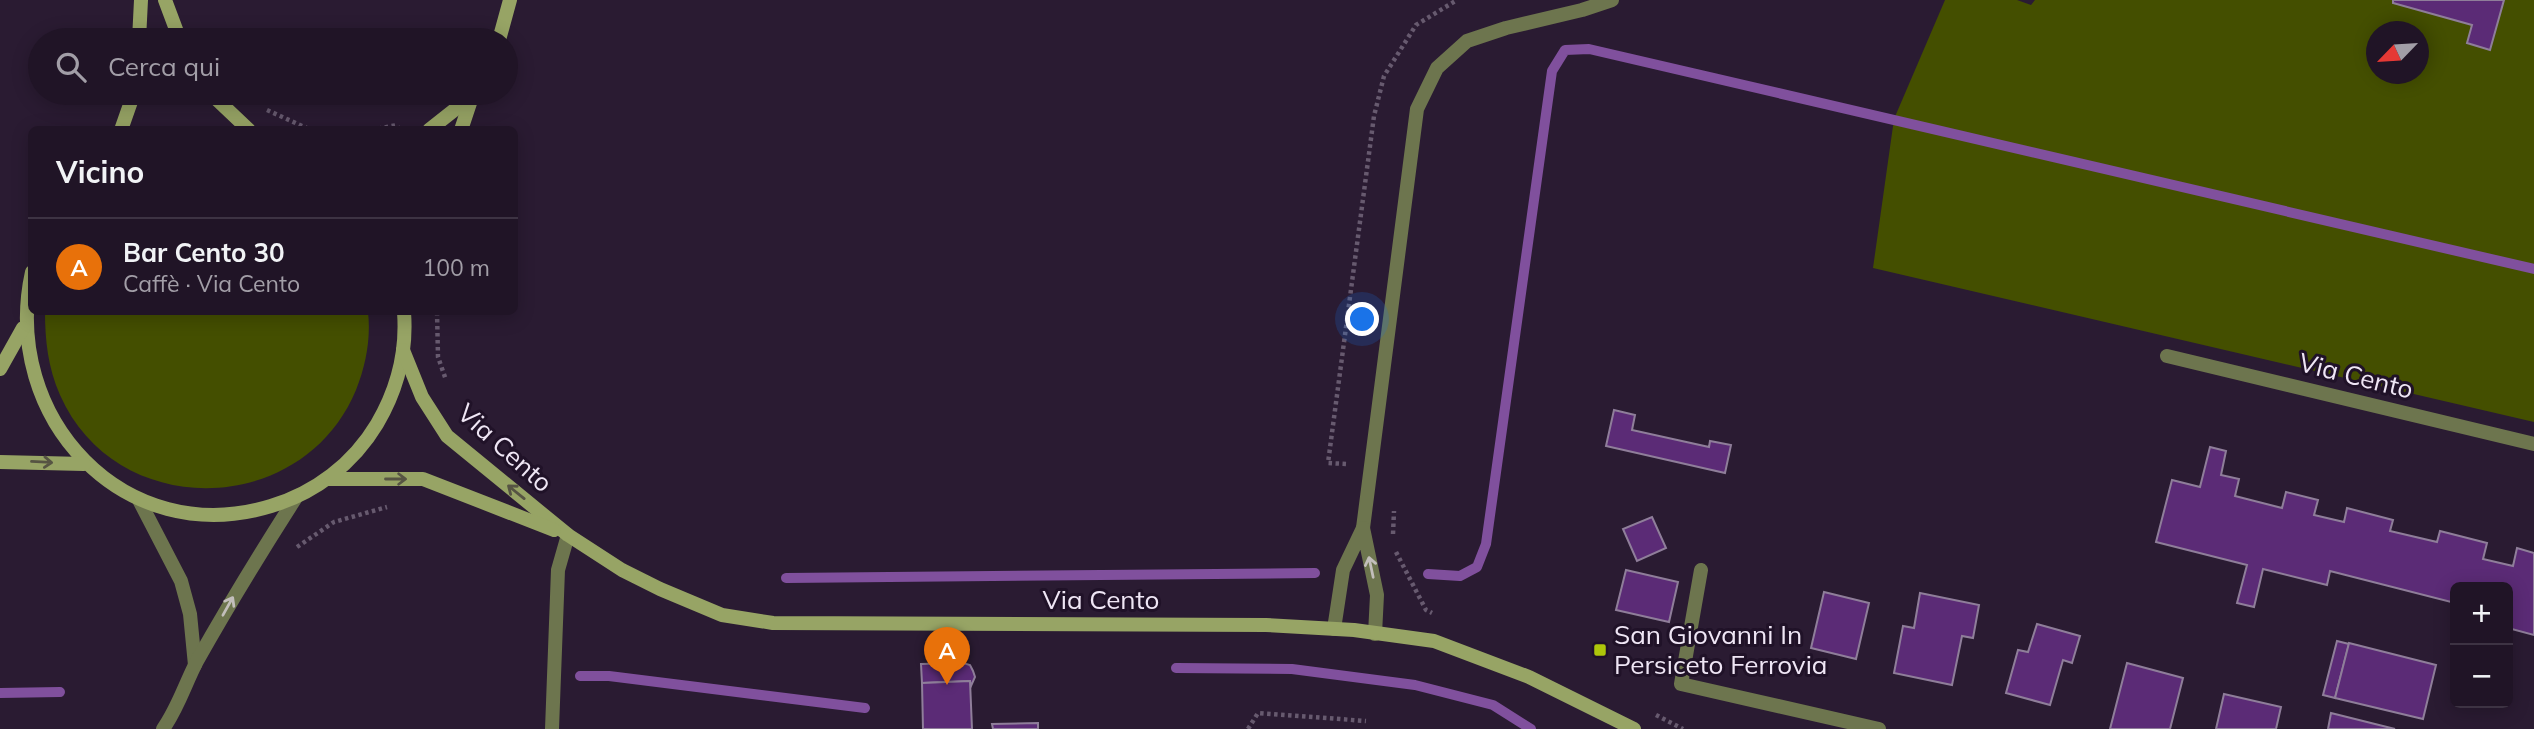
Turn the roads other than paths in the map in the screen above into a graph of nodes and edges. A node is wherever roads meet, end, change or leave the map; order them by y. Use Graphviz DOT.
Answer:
graph roads {
  1 [pos="141,0"];
  2 [pos="165,0"];
  3 [pos="509,0"];
  4 [pos="1612,0"];
  5 [pos="140,28"];
  6 [pos="176,28"];
  7 [pos="502,28"];
  8 [pos="130,105"];
  9 [pos="223,105"];
  10 [pos="460,105"];
  11 [pos="469,105"];
  12 [pos="122,126"];
  13 [pos="245,126"];
  14 [pos="434,126"];
  15 [pos="462,126"];
  16 [pos="28,285"];
  17 [pos="404,315"];
  18 [pos="23,328"];
  19 [pos="404,350"];
  20 [pos="2166,356"];
  21 [pos="0,369"];
  22 [pos="2534,444"];
  23 [pos="0,462"];
  24 [pos="84,464"];
  25 [pos="328,479"];
  26 [pos="295,499"];
  27 [pos="139,500"];
  28 [pos="1363,528"];
  29 [pos="568,535"];
  30 [pos="1700,570"];
  31 [pos="1334,629"];
  32 [pos="1375,634"];
  33 [pos="195,665"];
  34 [pos="163,729"];
  35 [pos="552,729"];
  36 [pos="1634,729"];
  37 [pos="1879,729"];
  1 -- 5 [label="main road"];
  2 -- 6 [label="main road"];
  3 -- 7 [label="main road"];
  4 -- 28 [label="street"];
  8 -- 12 [label="main road"];
  9 -- 13 [label="main road"];
  10 -- 14 [label="main road"];
  11 -- 15 [label="main road"];
  16 -- 18 [label="main road, Via Cento"];
  17 -- 19 [label="main road, Via Cento"];
  18 -- 21 [label="main road, Via Cento"];
  18 -- 24 [label="main road, Via Cento"];
  19 -- 25 [label="main road, Via Cento"];
  29 -- 19 [label="main road, Via Cento, one-way"];
  20 -- 22 [label="street, Via Cento"];
  23 -- 24 [label="main road, one-way"];
  24 -- 27 [label="main road, Via Cento"];
  25 -- 26 [label="main road, Via Cento"];
  25 -- 29 [label="main road, Via Cento, one-way"];
  26 -- 27 [label="main road, Via Cento"];
  33 -- 26 [label="street, one-way"];
  27 -- 33 [label="street"];
  28 -- 31 [label="street"];
  32 -- 28 [label="street, one-way"];
  29 -- 31 [label="main road, Via Cento"];
  29 -- 35 [label="street"];
  30 -- 37 [label="street"];
  31 -- 32 [label="main road, Via Cento"];
  32 -- 36 [label="main road, Via Cento"];
  33 -- 34 [label="street"];
}
